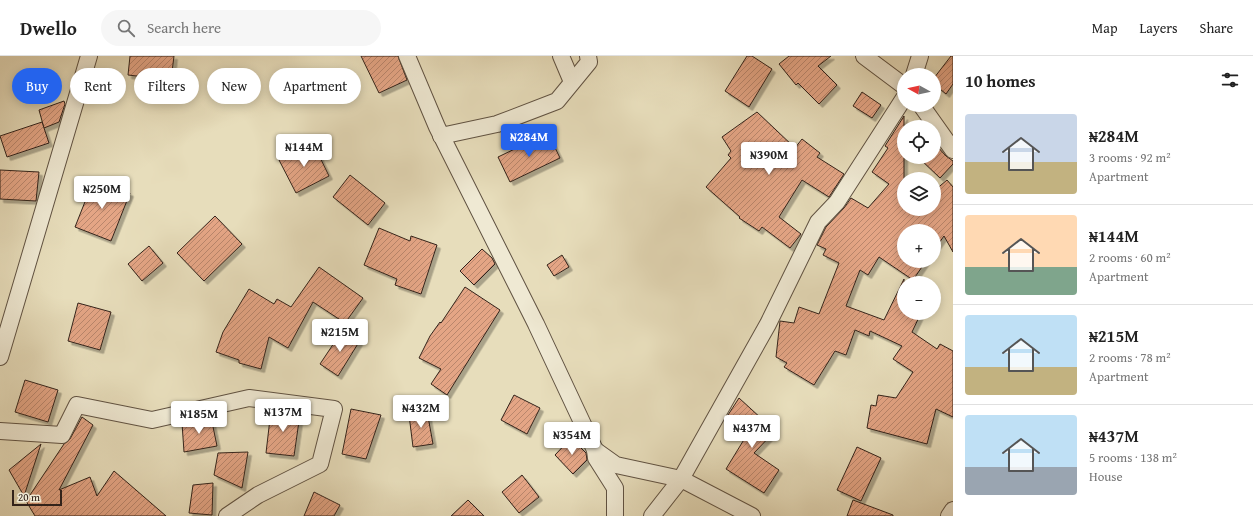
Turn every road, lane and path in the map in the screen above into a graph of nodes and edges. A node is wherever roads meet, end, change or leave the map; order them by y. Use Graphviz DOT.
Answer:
graph roads {
  1 [pos="89,56"];
  2 [pos="407,56"];
  3 [pos="561,56"];
  4 [pos="588,56"];
  5 [pos="864,56"];
  6 [pos="920,56"];
  7 [pos="916,68"];
  8 [pos="897,81"];
  9 [pos="572,82"];
  10 [pos="897,109"];
  11 [pos="926,112"];
  12 [pos="441,136"];
  13 [pos="953,150"];
  14 [pos="0,357"];
  15 [pos="0,431"];
  16 [pos="595,450"];
  17 [pos="681,479"];
  18 [pos="953,510"];
  19 [pos="227,516"];
  20 [pos="615,516"];
  21 [pos="652,516"];
  22 [pos="752,516"];
  23 [pos="949,516"];
  1 -- 14 [label="street"];
  2 -- 12 [label="street"];
  3 -- 9 [label="street"];
  4 -- 9 [label="street"];
  5 -- 8 [label="street"];
  6 -- 7 [label="street"];
  9 -- 12 [label="street"];
  10 -- 17 [label="street"];
  11 -- 13 [label="street"];
  12 -- 16 [label="street"];
  15 -- 19 [label="street"];
  16 -- 17 [label="street"];
  16 -- 20 [label="street"];
  17 -- 21 [label="street"];
  17 -- 22 [label="street"];
  18 -- 23 [label="street"];
}
